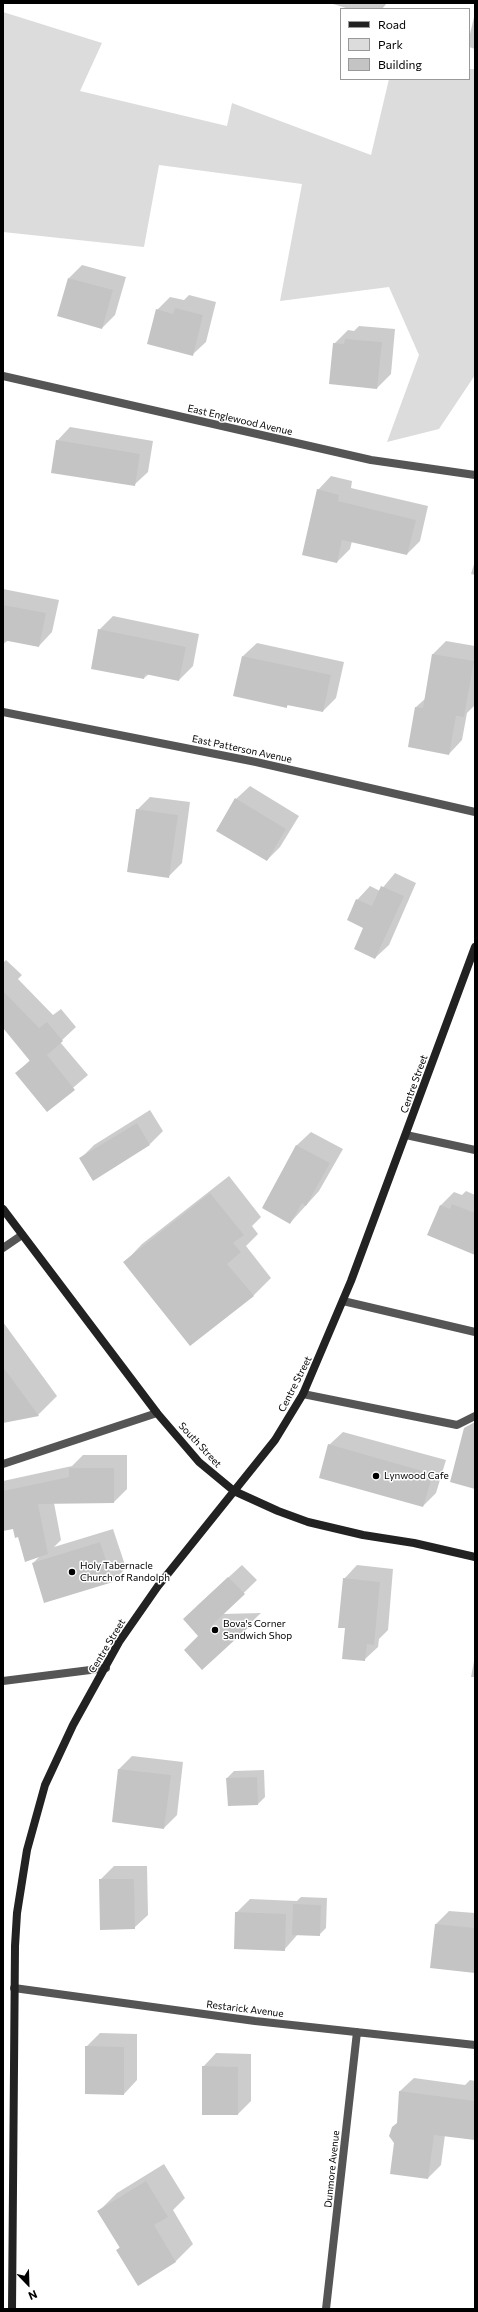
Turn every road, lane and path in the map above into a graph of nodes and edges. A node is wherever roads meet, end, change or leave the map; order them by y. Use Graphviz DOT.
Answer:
graph roads {
  1 [pos="3,376"];
  2 [pos="475,475"];
  3 [pos="3,712"];
  4 [pos="475,812"];
  5 [pos="475,946"];
  6 [pos="406,1135"];
  7 [pos="475,1150"];
  8 [pos="3,1209"];
  9 [pos="22,1235"];
  10 [pos="3,1248"];
  11 [pos="343,1301"];
  12 [pos="475,1332"];
  13 [pos="303,1394"];
  14 [pos="157,1413"];
  15 [pos="475,1416"];
  16 [pos="3,1464"];
  17 [pos="234,1491"];
  18 [pos="475,1557"];
  19 [pos="106,1668"];
  20 [pos="3,1682"];
  21 [pos="14,1988"];
  22 [pos="357,2032"];
  23 [pos="475,2045"];
  24 [pos="12,2309"];
  25 [pos="326,2309"];
  1 -- 2 [label="street, East Englewood Avenue"];
  3 -- 4 [label="street, East Patterson Avenue"];
  5 -- 6 [label="main road, Centre Street"];
  6 -- 7 [label="street"];
  6 -- 11 [label="main road, Centre Street"];
  8 -- 9 [label="main road, South Street"];
  9 -- 10 [label="street"];
  9 -- 14 [label="main road, South Street"];
  11 -- 12 [label="street"];
  11 -- 13 [label="main road, Centre Street"];
  13 -- 15 [label="street"];
  13 -- 17 [label="main road, Centre Street"];
  14 -- 16 [label="street"];
  14 -- 17 [label="main road, South Street"];
  17 -- 18 [label="main road, South Street"];
  17 -- 19 [label="main road, Centre Street"];
  19 -- 20 [label="street"];
  19 -- 21 [label="main road, Centre Street"];
  21 -- 22 [label="street, Restarick Avenue"];
  21 -- 24 [label="main road, Centre Street"];
  22 -- 23 [label="street, Restarick Avenue"];
  22 -- 25 [label="street, Dunmore Avenue"];
}
